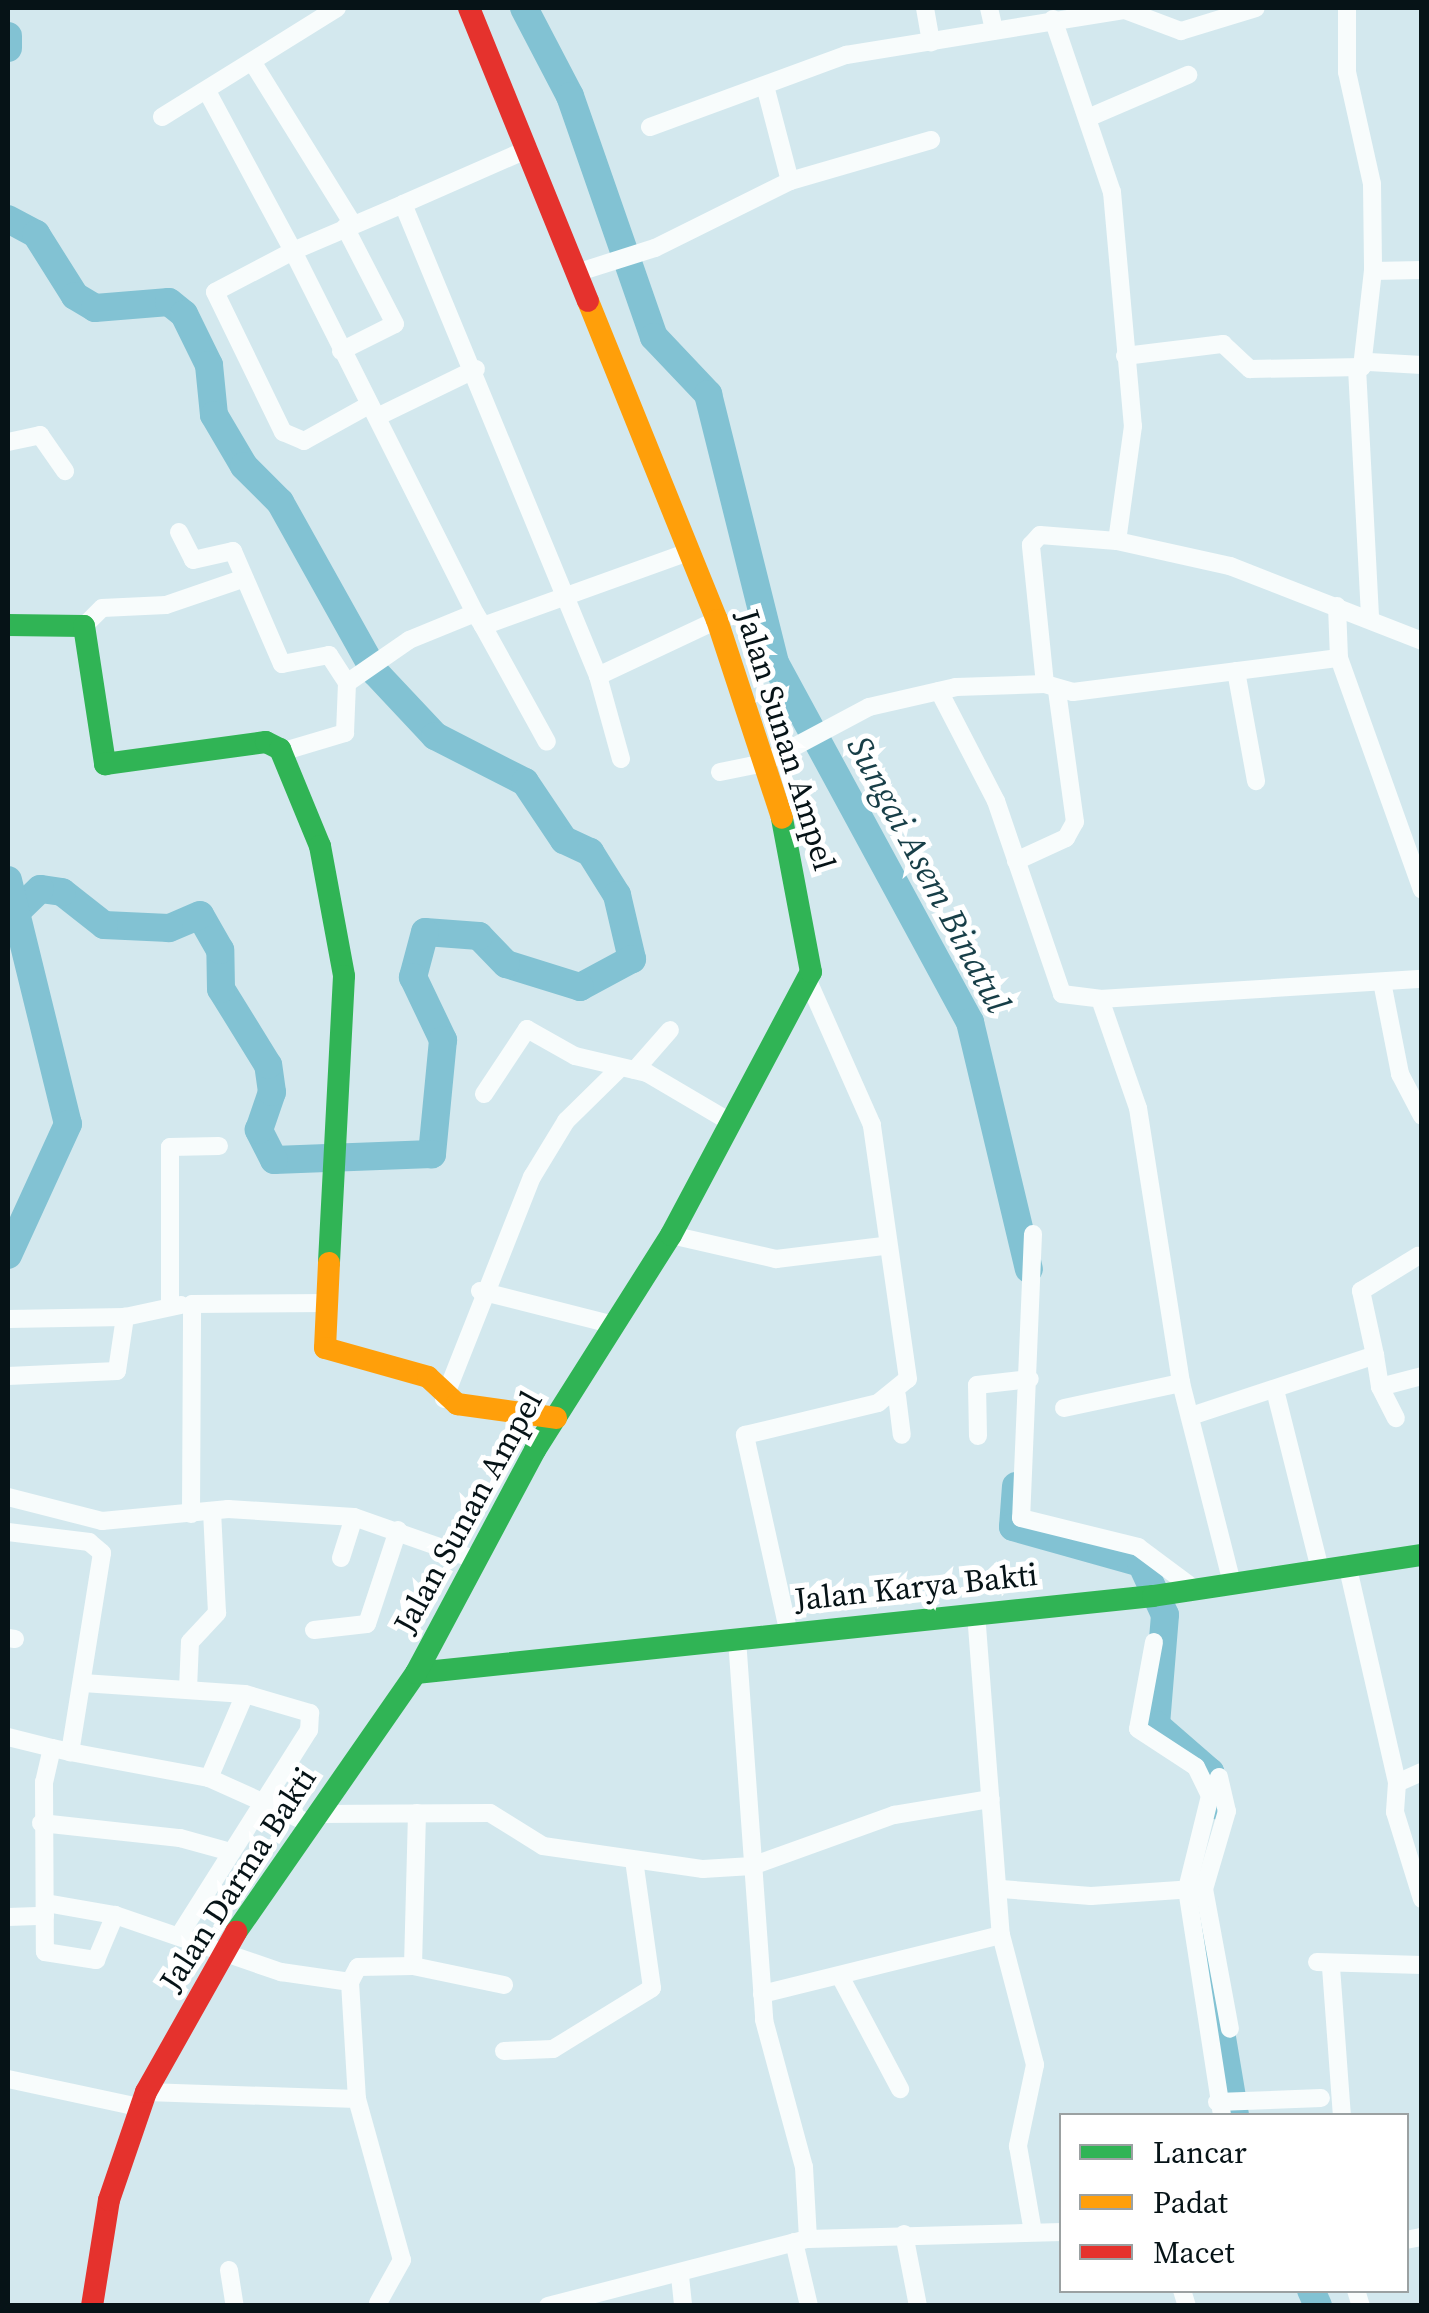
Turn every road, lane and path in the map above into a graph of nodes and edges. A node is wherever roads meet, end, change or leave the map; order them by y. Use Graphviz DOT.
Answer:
graph roads {
  1 [pos="337,8"];
  2 [pos="469,8"];
  3 [pos="925,8"];
  4 [pos="989,8"];
  5 [pos="1254,8"];
  6 [pos="1346,8"];
  7 [pos="1059,15"];
  8 [pos="994,30"];
  9 [pos="931,42"];
  10 [pos="252,63"];
  11 [pos="1188,75"];
  12 [pos="765,86"];
  13 [pos="208,92"];
  14 [pos="1090,117"];
  15 [pos="162,118"];
  16 [pos="650,127"];
  17 [pos="932,140"];
  18 [pos="528,150"];
  19 [pos="790,182"];
  20 [pos="403,204"];
  21 [pos="349,226"];
  22 [pos="293,251"];
  23 [pos="1422,270"];
  24 [pos="1373,271"];
  25 [pos="576,273"];
  26 [pos="341,351"];
  27 [pos="1125,356"];
  28 [pos="1363,365"];
  29 [pos="1422,365"];
  30 [pos="476,369"];
  31 [pos="373,411"];
  32 [pos="8,442"];
  33 [pos="65,472"];
  34 [pos="179,532"];
  35 [pos="1117,541"];
  36 [pos="688,552"];
  37 [pos="245,578"];
  38 [pos="562,594"];
  39 [pos="1337,606"];
  40 [pos="479,619"];
  41 [pos="717,620"];
  42 [pos="1370,620"];
  43 [pos="8,625"];
  44 [pos="84,626"];
  45 [pos="1422,641"];
  46 [pos="1338,658"];
  47 [pos="1236,671"];
  48 [pos="598,676"];
  49 [pos="354,677"];
  50 [pos="1051,687"];
  51 [pos="940,691"];
  52 [pos="547,742"];
  53 [pos="281,752"];
  54 [pos="620,758"];
  55 [pos="764,763"];
  56 [pos="720,772"];
  57 [pos="1256,781"];
  58 [pos="1016,861"];
  59 [pos="1422,890"];
  60 [pos="1422,979"];
  61 [pos="809,983"];
  62 [pos="1383,987"];
  63 [pos="1100,999"];
  64 [pos="670,1030"];
  65 [pos="628,1069"];
  66 [pos="484,1094"];
  67 [pos="1422,1116"];
  68 [pos="732,1123"];
  69 [pos="219,1146"];
  70 [pos="1034,1234"];
  71 [pos="671,1235"];
  72 [pos="884,1246"];
  73 [pos="1418,1256"];
  74 [pos="480,1291"];
  75 [pos="329,1302"];
  76 [pos="192,1304"];
  77 [pos="170,1305"];
  78 [pos="124,1317"];
  79 [pos="8,1319"];
  80 [pos="614,1326"];
  81 [pos="1376,1354"];
  82 [pos="8,1376"];
  83 [pos="1422,1376"];
  84 [pos="1028,1379"];
  85 [pos="1182,1384"];
  86 [pos="1380,1388"];
  87 [pos="1276,1394"];
  88 [pos="897,1396"];
  89 [pos="444,1399"];
  90 [pos="1064,1408"];
  91 [pos="1190,1416"];
  92 [pos="556,1418"];
  93 [pos="1396,1418"];
  94 [pos="902,1436"];
  95 [pos="978,1436"];
  96 [pos="8,1497"];
  97 [pos="212,1511"];
  98 [pos="192,1514"];
  99 [pos="354,1517"];
  100 [pos="398,1530"];
  101 [pos="8,1532"];
  102 [pos="1422,1554"];
  103 [pos="342,1558"];
  104 [pos="476,1560"];
  105 [pos="1347,1564"];
  106 [pos="1320,1568"];
  107 [pos="1232,1583"];
  108 [pos="1175,1593"];
  109 [pos="976,1614"];
  110 [pos="314,1630"];
  111 [pos="788,1634"];
  112 [pos="737,1639"];
  113 [pos="1154,1642"];
  114 [pos="416,1672"];
  115 [pos="83,1682"];
  116 [pos="188,1690"];
  117 [pos="245,1694"];
  118 [pos="8,1737"];
  119 [pos="61,1750"];
  120 [pos="1422,1772"];
  121 [pos="1219,1777"];
  122 [pos="208,1778"];
  123 [pos="1398,1783"];
  124 [pos="991,1799"];
  125 [pos="278,1805"];
  126 [pos="417,1812"];
  127 [pos="1219,1812"];
  128 [pos="314,1819"];
  129 [pos="41,1823"];
  130 [pos="231,1852"];
  131 [pos="634,1860"];
  132 [pos="752,1866"];
  133 [pos="1001,1889"];
  134 [pos="1195,1889"];
  135 [pos="1422,1899"];
  136 [pos="46,1910"];
  137 [pos="115,1915"];
  138 [pos="8,1917"];
  139 [pos="180,1934"];
  140 [pos="1002,1935"];
  141 [pos="209,1946"];
  142 [pos="1422,1965"];
  143 [pos="413,1966"];
  144 [pos="840,1978"];
  145 [pos="350,1982"];
  146 [pos="504,1985"];
  147 [pos="762,1994"];
  148 [pos="1230,2029"];
  149 [pos="504,2051"];
  150 [pos="8,2079"];
  151 [pos="900,2089"];
  152 [pos="1322,2098"];
  153 [pos="357,2099"];
  154 [pos="142,2100"];
  155 [pos="1221,2106"];
  156 [pos="1342,2113"];
  157 [pos="1033,2232"];
  158 [pos="1059,2232"];
  159 [pos="904,2234"];
  160 [pos="801,2241"];
  161 [pos="230,2270"];
  162 [pos="680,2276"];
  163 [pos="378,2302"];
  164 [pos="92,2306"];
  165 [pos="234,2306"];
  166 [pos="548,2306"];
  167 [pos="683,2306"];
  168 [pos="809,2306"];
  169 [pos="918,2306"];
  1 -- 10 [label="street"];
  2 -- 18 [label="street, Jalan Sunan Ampel"];
  3 -- 9 [label="street"];
  4 -- 8 [label="street"];
  5 -- 7 [label="street"];
  6 -- 24 [label="street"];
  7 -- 8 [label="street"];
  7 -- 14 [label="street"];
  8 -- 9 [label="street"];
  9 -- 12 [label="street"];
  10 -- 13 [label="street"];
  10 -- 21 [label="street"];
  11 -- 14 [label="street"];
  12 -- 16 [label="street"];
  12 -- 19 [label="street"];
  13 -- 15 [label="street"];
  13 -- 22 [label="street"];
  14 -- 27 [label="street"];
  17 -- 19 [label="street"];
  18 -- 20 [label="street"];
  18 -- 25 [label="street, Jalan Sunan Ampel"];
  19 -- 25 [label="street"];
  20 -- 21 [label="street"];
  20 -- 30 [label="street"];
  21 -- 22 [label="street"];
  21 -- 26 [label="street"];
  22 -- 26 [label="street"];
  22 -- 31 [label="street"];
  23 -- 24 [label="street"];
  24 -- 28 [label="street"];
  25 -- 36 [label="street, Jalan Sunan Ampel"];
  26 -- 31 [label="street"];
  27 -- 28 [label="street"];
  27 -- 35 [label="street"];
  28 -- 29 [label="street"];
  28 -- 42 [label="street"];
  30 -- 31 [label="street"];
  30 -- 38 [label="street"];
  31 -- 40 [label="street"];
  32 -- 33 [label="street"];
  34 -- 37 [label="street"];
  35 -- 39 [label="street"];
  35 -- 50 [label="street"];
  36 -- 38 [label="street"];
  36 -- 41 [label="street, Jalan Sunan Ampel"];
  37 -- 44 [label="street"];
  37 -- 49 [label="street"];
  38 -- 40 [label="street"];
  38 -- 48 [label="street"];
  39 -- 42 [label="street"];
  39 -- 46 [label="street"];
  40 -- 49 [label="street"];
  40 -- 52 [label="street"];
  41 -- 48 [label="street"];
  41 -- 55 [label="street, Jalan Sunan Ampel"];
  42 -- 45 [label="street"];
  43 -- 44 [label="street"];
  44 -- 53 [label="street"];
  46 -- 47 [label="street"];
  46 -- 59 [label="street"];
  47 -- 50 [label="street"];
  47 -- 57 [label="street"];
  48 -- 54 [label="street"];
  49 -- 53 [label="street"];
  50 -- 51 [label="street"];
  50 -- 58 [label="street"];
  51 -- 55 [label="street"];
  51 -- 58 [label="street"];
  53 -- 75 [label="street"];
  55 -- 56 [label="street"];
  55 -- 61 [label="street, Jalan Sunan Ampel"];
  58 -- 63 [label="street"];
  60 -- 62 [label="street"];
  61 -- 68 [label="street, Jalan Sunan Ampel"];
  61 -- 72 [label="street"];
  62 -- 63 [label="street"];
  62 -- 67 [label="street"];
  63 -- 85 [label="street"];
  64 -- 65 [label="street"];
  65 -- 66 [label="street"];
  65 -- 68 [label="street"];
  65 -- 74 [label="street"];
  68 -- 71 [label="street, Jalan Sunan Ampel"];
  69 -- 77 [label="street"];
  70 -- 84 [label="street"];
  71 -- 72 [label="street"];
  71 -- 80 [label="street, Jalan Sunan Ampel"];
  72 -- 88 [label="street"];
  73 -- 81 [label="street"];
  74 -- 80 [label="street"];
  74 -- 89 [label="street"];
  75 -- 76 [label="street"];
  75 -- 89 [label="street"];
  76 -- 77 [label="street"];
  76 -- 98 [label="street"];
  77 -- 78 [label="street"];
  78 -- 79 [label="street"];
  78 -- 82 [label="street"];
  80 -- 92 [label="street, Jalan Sunan Ampel"];
  81 -- 86 [label="street"];
  81 -- 87 [label="street"];
  83 -- 86 [label="street"];
  84 -- 95 [label="street"];
  84 -- 108 [label="street"];
  85 -- 90 [label="street"];
  85 -- 91 [label="street"];
  86 -- 93 [label="street"];
  87 -- 91 [label="street"];
  87 -- 106 [label="street"];
  88 -- 94 [label="street"];
  88 -- 111 [label="street"];
  89 -- 92 [label="street"];
  91 -- 107 [label="street"];
  92 -- 104 [label="street, Jalan Sunan Ampel"];
  96 -- 98 [label="street"];
  97 -- 98 [label="street"];
  97 -- 99 [label="street"];
  97 -- 116 [label="street"];
  99 -- 100 [label="street"];
  99 -- 103 [label="street"];
  100 -- 104 [label="street"];
  100 -- 110 [label="street"];
  101 -- 115 [label="street"];
  102 -- 105 [label="street, Jalan Karya Bakti"];
  104 -- 114 [label="street, Jalan Sunan Ampel"];
  105 -- 106 [label="street, Jalan Karya Bakti"];
  105 -- 123 [label="street"];
  106 -- 107 [label="street, Jalan Karya Bakti"];
  107 -- 108 [label="street, Jalan Karya Bakti"];
  108 -- 109 [label="street, Jalan Karya Bakti"];
  109 -- 111 [label="street, Jalan Karya Bakti"];
  109 -- 124 [label="street"];
  111 -- 112 [label="street, Jalan Karya Bakti"];
  112 -- 114 [label="street, Jalan Karya Bakti"];
  112 -- 132 [label="street"];
  113 -- 127 [label="street"];
  114 -- 128 [label="street, Jalan Darma Bakti"];
  115 -- 116 [label="street"];
  115 -- 119 [label="street"];
  116 -- 117 [label="street"];
  117 -- 122 [label="street"];
  117 -- 125 [label="street"];
  118 -- 119 [label="street"];
  119 -- 122 [label="street"];
  119 -- 129 [label="street"];
  120 -- 123 [label="street"];
  121 -- 127 [label="street"];
  122 -- 125 [label="street"];
  123 -- 135 [label="street"];
  124 -- 132 [label="street"];
  124 -- 133 [label="street"];
  125 -- 128 [label="street"];
  125 -- 130 [label="street"];
  126 -- 128 [label="street"];
  126 -- 131 [label="street"];
  126 -- 143 [label="street"];
  127 -- 134 [label="street"];
  128 -- 141 [label="street, Jalan Darma Bakti"];
  129 -- 130 [label="street"];
  129 -- 136 [label="street"];
  130 -- 139 [label="street"];
  131 -- 132 [label="street"];
  131 -- 149 [label="street"];
  132 -- 147 [label="street"];
  133 -- 134 [label="street"];
  133 -- 140 [label="street"];
  134 -- 148 [label="street"];
  134 -- 155 [label="street"];
  136 -- 137 [label="street"];
  136 -- 137 [label="street"];
  136 -- 138 [label="street"];
  137 -- 139 [label="street"];
  139 -- 141 [label="street"];
  140 -- 144 [label="street"];
  140 -- 157 [label="street"];
  141 -- 145 [label="street"];
  141 -- 154 [label="street, Jalan Darma Bakti"];
  142 -- 156 [label="street"];
  143 -- 145 [label="street"];
  143 -- 146 [label="street"];
  144 -- 147 [label="street"];
  144 -- 151 [label="street"];
  145 -- 153 [label="street"];
  147 -- 160 [label="street"];
  150 -- 154 [label="street"];
  152 -- 155 [label="street"];
  153 -- 154 [label="street"];
  153 -- 163 [label="street"];
  154 -- 164 [label="street, Jalan Darma Bakti"];
  157 -- 158 [label="street"];
  157 -- 159 [label="street"];
  159 -- 160 [label="street"];
  159 -- 169 [label="street"];
  160 -- 162 [label="street"];
  160 -- 168 [label="street"];
  161 -- 165 [label="street"];
  162 -- 166 [label="street"];
  162 -- 167 [label="street"];
}
